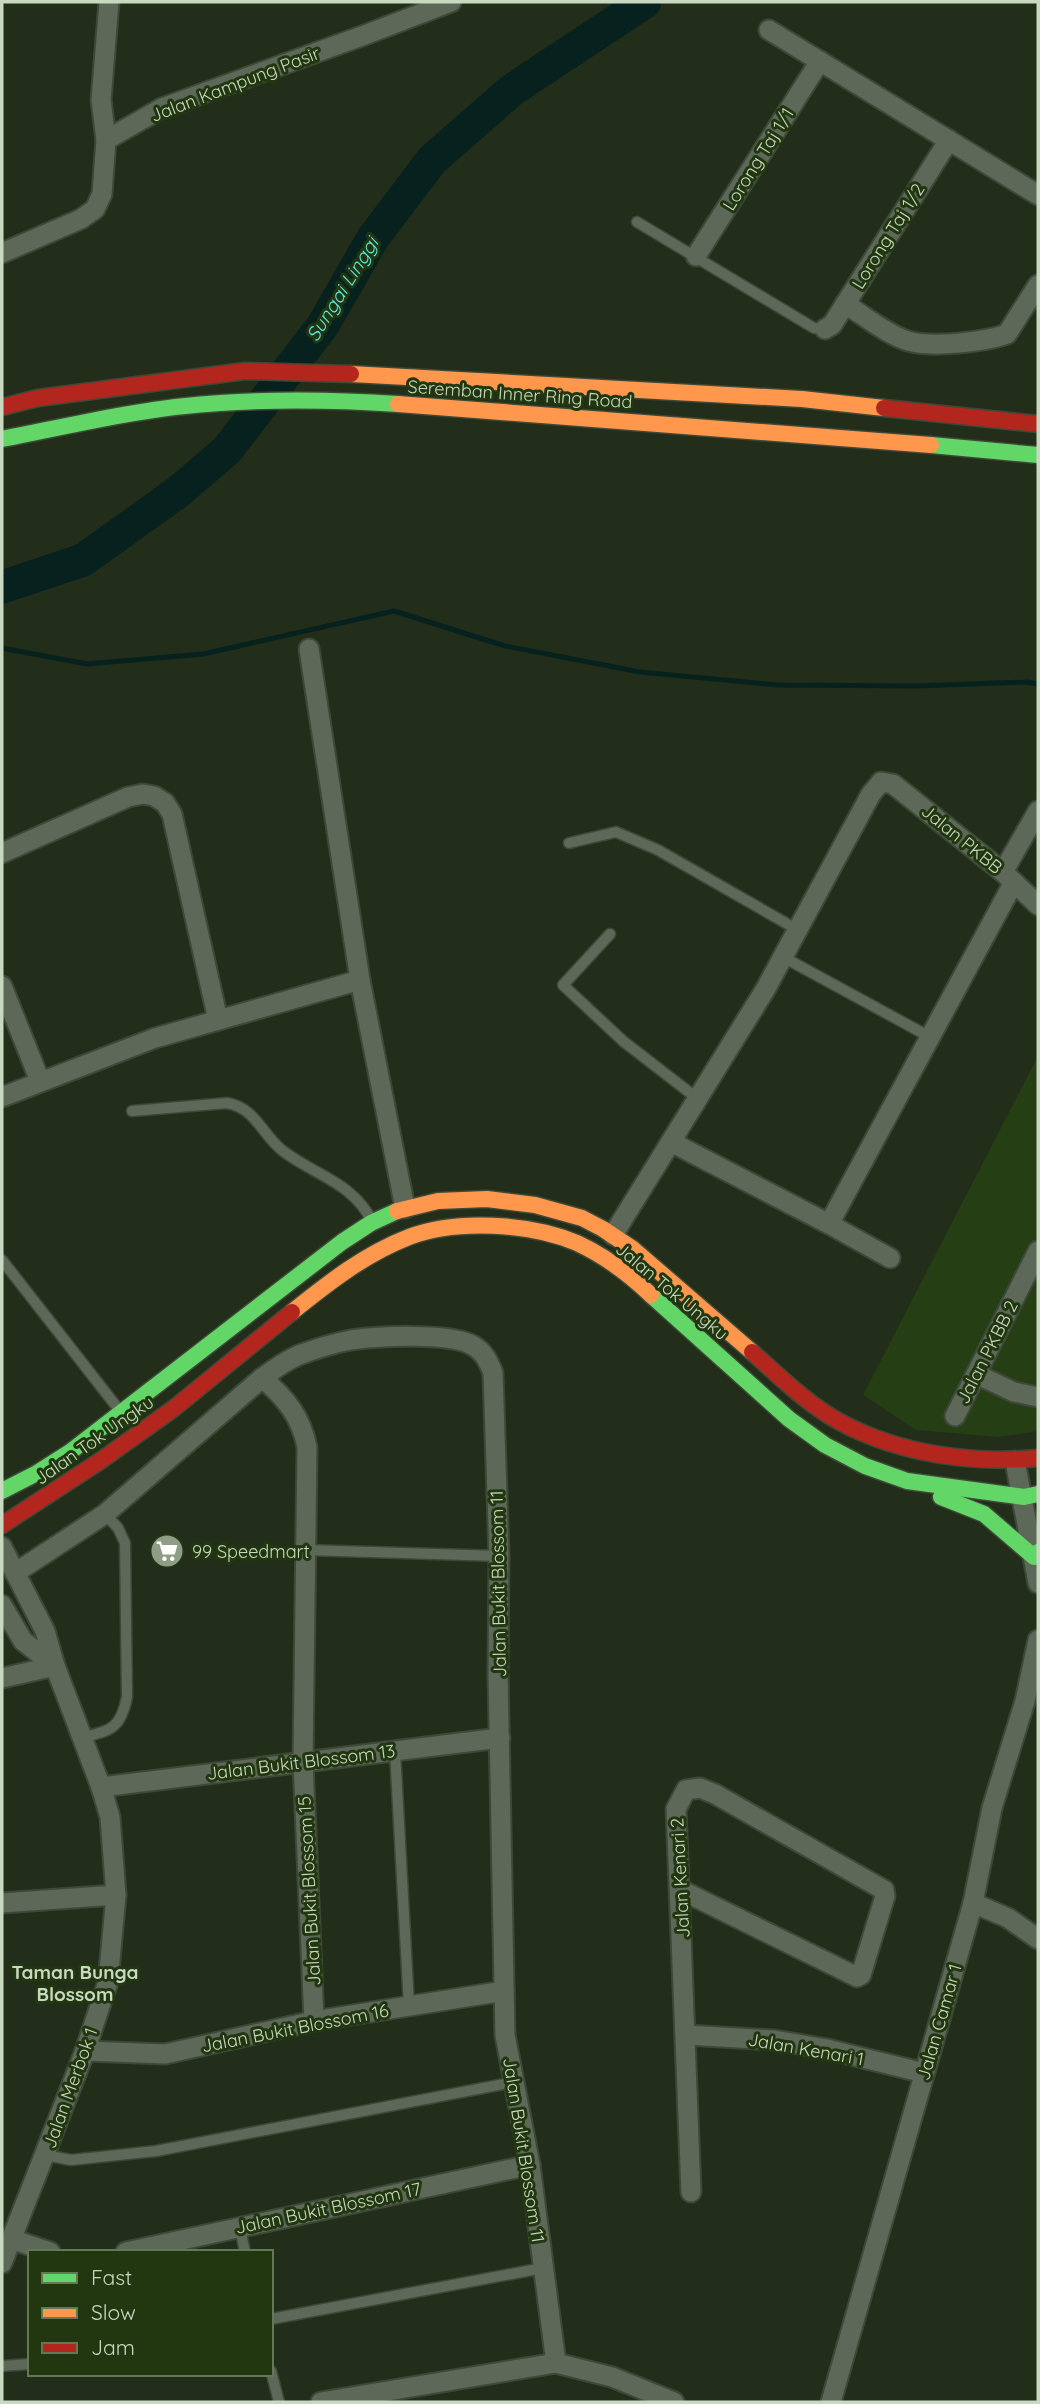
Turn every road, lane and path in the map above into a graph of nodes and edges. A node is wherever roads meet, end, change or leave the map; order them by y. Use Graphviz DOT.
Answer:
graph roads {
  1 [pos="108,2"];
  2 [pos="451,2"];
  3 [pos="769,30"];
  4 [pos="820,61"];
  5 [pos="949,140"];
  6 [pos="106,141"];
  7 [pos="1038,195"];
  8 [pos="637,222"];
  9 [pos="2,253"];
  10 [pos="696,256"];
  11 [pos="1038,285"];
  12 [pos="845,304"];
  13 [pos="825,329"];
  14 [pos="802,399"];
  15 [pos="2,407"];
  16 [pos="1038,407"];
  17 [pos="1038,424"];
  18 [pos="783,434"];
  19 [pos="2,439"];
  20 [pos="1038,455"];
  21 [pos="971,465"];
  22 [pos="309,649"];
  23 [pos="1038,811"];
  24 [pos="569,843"];
  25 [pos="2,853"];
  26 [pos="1009,877"];
  27 [pos="1038,905"];
  28 [pos="798,930"];
  29 [pos="610,934"];
  30 [pos="783,957"];
  31 [pos="360,980"];
  32 [pos="2,986"];
  33 [pos="218,1020"];
  34 [pos="930,1037"];
  35 [pos="40,1081"];
  36 [pos="2,1097"];
  37 [pos="698,1099"];
  38 [pos="132,1111"];
  39 [pos="671,1142"];
  40 [pos="405,1208"];
  41 [pos="372,1222"];
  42 [pos="829,1224"];
  43 [pos="613,1235"];
  44 [pos="1038,1251"];
  45 [pos="890,1258"];
  46 [pos="2,1260"];
  47 [pos="976,1374"];
  48 [pos="262,1378"];
  49 [pos="1038,1397"];
  50 [pos="121,1412"];
  51 [pos="955,1416"];
  52 [pos="1038,1458"];
  53 [pos="1016,1461"];
  54 [pos="907,1481"];
  55 [pos="2,1491"];
  56 [pos="1031,1495"];
  57 [pos="105,1514"];
  58 [pos="2,1525"];
  59 [pos="2,1547"];
  60 [pos="306,1550"];
  61 [pos="1036,1554"];
  62 [pos="499,1556"];
  63 [pos="15,1573"];
  64 [pos="1038,1583"];
  65 [pos="2,1605"];
  66 [pos="1038,1645"];
  67 [pos="55,1666"];
  68 [pos="1035,1675"];
  69 [pos="2,1678"];
  70 [pos="82,1737"];
  71 [pos="500,1738"];
  72 [pos="395,1751"];
  73 [pos="303,1762"];
  74 [pos="102,1787"];
  75 [pos="681,1890"];
  76 [pos="116,1895"];
  77 [pos="2,1903"];
  78 [pos="973,1903"];
  79 [pos="1038,1940"];
  80 [pos="504,1991"];
  81 [pos="409,2006"];
  82 [pos="314,2021"];
  83 [pos="686,2035"];
  84 [pos="85,2050"];
  85 [pos="924,2073"];
  86 [pos="514,2082"];
  87 [pos="45,2155"];
  88 [pos="530,2165"];
  89 [pos="691,2192"];
  90 [pos="240,2228"];
  91 [pos="11,2239"];
  92 [pos="44,2250"];
  93 [pos="136,2250"];
  94 [pos="245,2250"];
  95 [pos="2,2263"];
  96 [pos="543,2268"];
  97 [pos="273,2319"];
  98 [pos="556,2363"];
  99 [pos="28,2364"];
  100 [pos="2,2366"];
  101 [pos="272,2376"];
  102 [pos="279,2402"];
  103 [pos="321,2402"];
  104 [pos="674,2402"];
  105 [pos="831,2402"];
  1 -- 6 [label="street"];
  2 -- 6 [label="street, Jalan Kampung Pasir"];
  3 -- 4 [label="street"];
  4 -- 5 [label="street"];
  4 -- 10 [label="street, Lorong Taj 1/1"];
  5 -- 7 [label="street"];
  5 -- 12 [label="street, Lorong Taj 1/2"];
  6 -- 9 [label="street"];
  8 -- 10 [label="lane"];
  10 -- 13 [label="lane"];
  11 -- 12 [label="street"];
  12 -- 13 [label="street, Lorong Taj 1/2"];
  14 -- 15 [label="main road, Seremban Inner Ring Road"];
  14 -- 16 [label="main road"];
  14 -- 17 [label="main road, Seremban Inner Ring Road"];
  18 -- 19 [label="main road, Seremban Inner Ring Road"];
  18 -- 20 [label="main road, Seremban Inner Ring Road"];
  18 -- 21 [label="main road"];
  22 -- 31 [label="street"];
  23 -- 26 [label="street"];
  24 -- 28 [label="lane"];
  25 -- 33 [label="street"];
  26 -- 27 [label="street, Jalan PKBB"];
  26 -- 28 [label="street, Jalan PKBB"];
  26 -- 34 [label="street"];
  28 -- 30 [label="street"];
  29 -- 37 [label="lane"];
  30 -- 34 [label="lane"];
  30 -- 37 [label="street"];
  31 -- 33 [label="street"];
  31 -- 40 [label="street"];
  32 -- 35 [label="street"];
  33 -- 35 [label="street"];
  34 -- 42 [label="street"];
  35 -- 36 [label="street"];
  37 -- 39 [label="street"];
  38 -- 41 [label="lane"];
  39 -- 42 [label="street"];
  39 -- 43 [label="street"];
  40 -- 41 [label="main road, Jalan Tok Ungku"];
  40 -- 43 [label="main road, Jalan Tok Ungku"];
  41 -- 50 [label="main road, Jalan Tok Ungku"];
  42 -- 45 [label="street"];
  43 -- 53 [label="main road, Jalan Tok Ungku"];
  44 -- 47 [label="street, Jalan PKBB 2"];
  46 -- 50 [label="lane"];
  47 -- 49 [label="street"];
  47 -- 51 [label="street, Jalan PKBB 2"];
  48 -- 57 [label="street, Jalan Bukit Blossom 11"];
  48 -- 60 [label="street, Jalan Bukit Blossom 15"];
  48 -- 62 [label="street, Jalan Bukit Blossom 11"];
  50 -- 55 [label="main road, Jalan Tok Ungku"];
  52 -- 53 [label="main road, Jalan Tok Ungku"];
  53 -- 56 [label="street"];
  54 -- 56 [label="main road, Jalan Tok Ungku"];
  54 -- 58 [label="main road, Jalan Tok Ungku"];
  54 -- 61 [label="main road"];
  56 -- 61 [label="street"];
  57 -- 63 [label="street, Jalan Bukit Blossom 11"];
  57 -- 70 [label="lane"];
  59 -- 63 [label="street, Jalan Merbok 1"];
  60 -- 62 [label="lane"];
  60 -- 73 [label="street, Jalan Bukit Blossom 15"];
  61 -- 64 [label="street"];
  62 -- 71 [label="street, Jalan Bukit Blossom 11"];
  63 -- 67 [label="street, Jalan Merbok 1"];
  65 -- 67 [label="street"];
  66 -- 68 [label="street, Jalan Camar 1"];
  67 -- 69 [label="street"];
  67 -- 70 [label="street, Jalan Merbok 1"];
  68 -- 78 [label="street, Jalan Camar 1"];
  70 -- 74 [label="street, Jalan Merbok 1"];
  71 -- 72 [label="street, Jalan Bukit Blossom 13"];
  71 -- 80 [label="street, Jalan Bukit Blossom 11"];
  72 -- 73 [label="street, Jalan Bukit Blossom 13"];
  72 -- 81 [label="lane"];
  73 -- 74 [label="street, Jalan Bukit Blossom 13"];
  73 -- 82 [label="street, Jalan Bukit Blossom 15"];
  74 -- 76 [label="street, Jalan Merbok 1"];
  75 -- 75 [label="street, Jalan Kenari 2"];
  75 -- 83 [label="street, Jalan Kenari 2"];
  76 -- 77 [label="street"];
  76 -- 84 [label="street, Jalan Merbok 1"];
  78 -- 79 [label="street"];
  78 -- 85 [label="street, Jalan Camar 1"];
  80 -- 81 [label="street, Jalan Bukit Blossom 16"];
  80 -- 86 [label="street, Jalan Bukit Blossom 11"];
  81 -- 82 [label="street, Jalan Bukit Blossom 16"];
  82 -- 84 [label="street, Jalan Bukit Blossom 16"];
  83 -- 85 [label="street, Jalan Kenari 1"];
  83 -- 89 [label="street, Jalan Kenari 2"];
  84 -- 87 [label="street, Jalan Merbok 1"];
  85 -- 105 [label="street, Jalan Camar 1"];
  86 -- 87 [label="lane"];
  86 -- 88 [label="street, Jalan Bukit Blossom 11"];
  87 -- 91 [label="street, Jalan Merbok 1"];
  88 -- 90 [label="street, Jalan Bukit Blossom 17"];
  88 -- 96 [label="street, Jalan Bukit Blossom 11"];
  90 -- 93 [label="street, Jalan Bukit Blossom 17"];
  90 -- 94 [label="lane"];
  91 -- 92 [label="street"];
  91 -- 95 [label="street, Jalan Merbok 1"];
  96 -- 97 [label="lane"];
  96 -- 98 [label="street, Jalan Bukit Blossom 11"];
  98 -- 103 [label="street"];
  98 -- 104 [label="street"];
  99 -- 100 [label="lane"];
  101 -- 102 [label="lane"];
}
